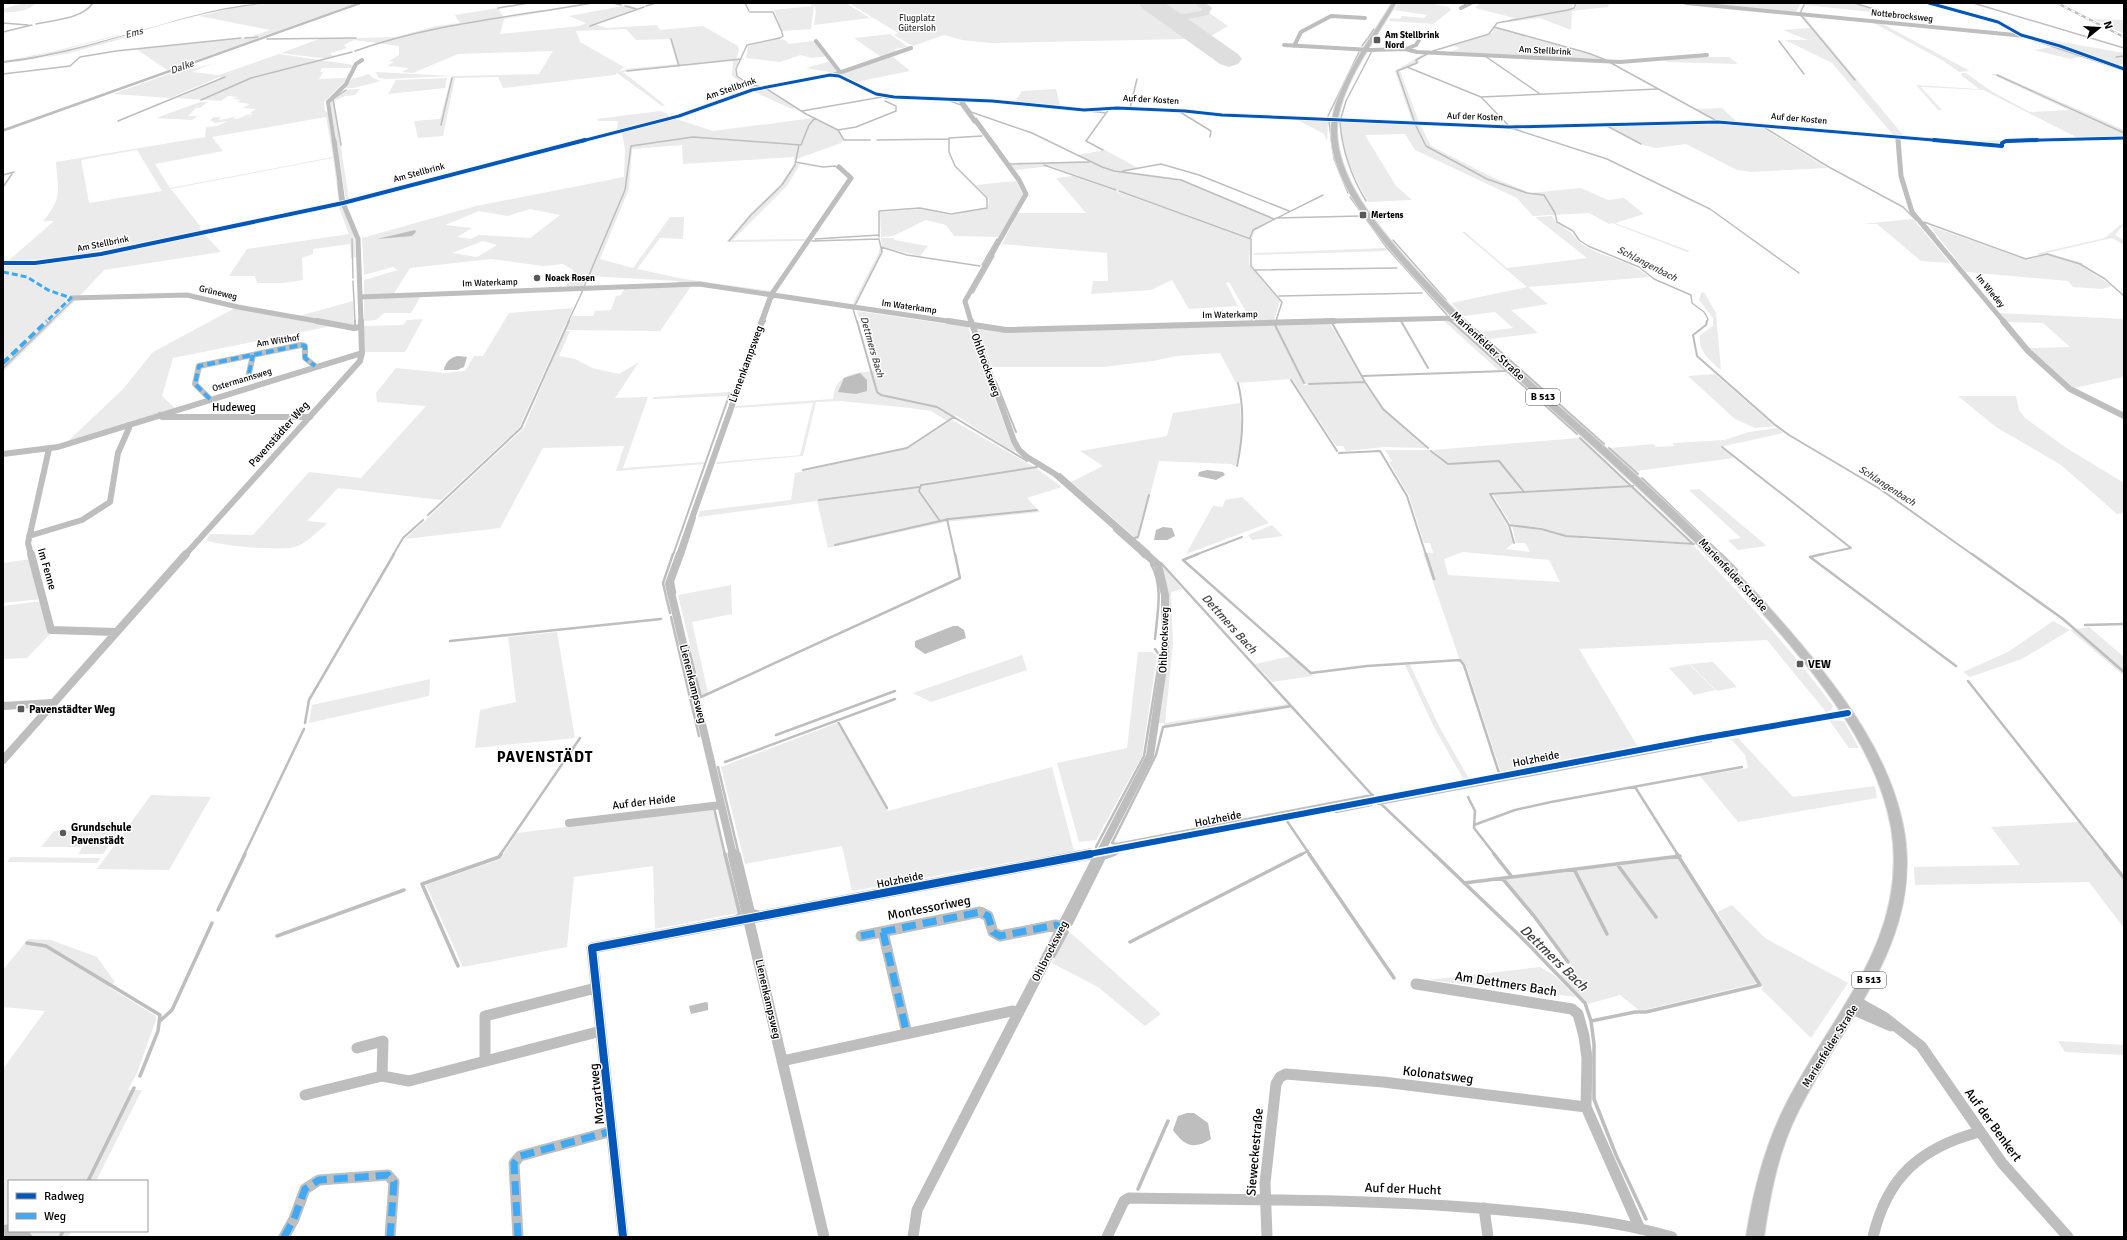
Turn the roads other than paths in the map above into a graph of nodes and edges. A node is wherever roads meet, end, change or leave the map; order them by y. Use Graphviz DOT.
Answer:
graph roads {
  1 [pos="1394,3"];
  2 [pos="1471,3"];
  3 [pos="1686,3"];
  4 [pos="1930,3"];
  5 [pos="1934,3"];
  6 [pos="1461,8"];
  7 [pos="1365,18"];
  8 [pos="2021,36"];
  9 [pos="1417,37"];
  10 [pos="816,41"];
  11 [pos="1295,44"];
  12 [pos="1284,45"];
  13 [pos="911,48"];
  14 [pos="1366,49"];
  15 [pos="1405,49"];
  16 [pos="1706,54"];
  17 [pos="362,60"];
  18 [pos="2124,69"];
  19 [pos="840,72"];
  20 [pos="833,75"];
  21 [pos="960,100"];
  22 [pos="1335,119"];
  23 [pos="1898,137"];
  24 [pos="2124,138"];
  25 [pos="839,167"];
  26 [pos="343,203"];
  27 [pos="3,263"];
  28 [pos="770,295"];
  29 [pos="360,297"];
  30 [pos="71,298"];
  31 [pos="1457,318"];
  32 [pos="971,325"];
  33 [pos="360,327"];
  34 [pos="362,353"];
  35 [pos="253,354"];
  36 [pos="315,366"];
  37 [pos="249,373"];
  38 [pos="210,399"];
  39 [pos="160,415"];
  40 [pos="2124,416"];
  41 [pos="310,418"];
  42 [pos="128,425"];
  43 [pos="49,449"];
  44 [pos="3,454"];
  45 [pos="29,536"];
  46 [pos="116,632"];
  47 [pos="52,703"];
  48 [pos="3,706"];
  49 [pos="1848,713"];
  50 [pos="3,760"];
  51 [pos="721,805"];
  52 [pos="569,823"];
  53 [pos="1101,852"];
  54 [pos="748,918"];
  55 [pos="1062,927"];
  56 [pos="883,932"];
  57 [pos="861,936"];
  58 [pos="592,948"];
  59 [pos="1416,984"];
  60 [pos="596,988"];
  61 [pos="1855,1006"];
  62 [pos="1020,1012"];
  63 [pos="601,1032"];
  64 [pos="907,1034"];
  65 [pos="357,1048"];
  66 [pos="485,1061"];
  67 [pos="782,1061"];
  68 [pos="1286,1074"];
  69 [pos="382,1076"];
  70 [pos="305,1095"];
  71 [pos="1586,1107"];
  72 [pos="612,1131"];
  73 [pos="1980,1132"];
  74 [pos="1265,1201"];
  75 [pos="1484,1208"];
  76 [pos="1640,1229"];
  77 [pos="284,1237"];
  78 [pos="390,1237"];
  79 [pos="518,1237"];
  80 [pos="623,1237"];
  81 [pos="824,1237"];
  82 [pos="913,1237"];
  83 [pos="1108,1237"];
  84 [pos="1268,1237"];
  85 [pos="1488,1237"];
  86 [pos="1672,1237"];
  87 [pos="1755,1237"];
  88 [pos="1873,1237"];
  89 [pos="2068,1237"];
  1 -- 14 [label="main road, Marienfelder Straße / B 513"];
  2 -- 6 [label="street"];
  3 -- 8 [label="street, Nottebrocksweg"];
  4 -- 5 [label="street"];
  4 -- 8 [label="street, Nottebrocksweg"];
  7 -- 11 [label="street"];
  8 -- 18 [label="street, Nottebrocksweg"];
  9 -- 15 [label="street"];
  10 -- 19 [label="street"];
  11 -- 12 [label="street, Am Stellbrink"];
  11 -- 14 [label="street, Am Stellbrink"];
  13 -- 19 [label="street"];
  14 -- 15 [label="street, Am Stellbrink"];
  14 -- 22 [label="main road, Marienfelder Straße / B 513"];
  15 -- 16 [label="street, Am Stellbrink"];
  17 -- 26 [label="street"];
  19 -- 20 [label="street"];
  20 -- 21 [label="street, Auf der Kosten"];
  20 -- 26 [label="street, Am Stellbrink"];
  21 -- 22 [label="street, Auf der Kosten"];
  21 -- 32 [label="street, Ohlbrocksweg"];
  22 -- 23 [label="street, Auf der Kosten"];
  22 -- 31 [label="main road, Marienfelder Straße / B 513"];
  23 -- 24 [label="street, Auf der Kosten"];
  23 -- 40 [label="street, Im Wiedey"];
  25 -- 28 [label="street, Lienenkampsweg"];
  26 -- 27 [label="street, Am Stellbrink"];
  26 -- 29 [label="street"];
  28 -- 29 [label="street, Im Waterkamp"];
  28 -- 32 [label="street, Im Waterkamp"];
  28 -- 51 [label="street, Lienenkampsweg"];
  29 -- 33 [label="street"];
  30 -- 33 [label="street, Grüneweg"];
  31 -- 32 [label="street, Im Waterkamp"];
  31 -- 49 [label="main road, Marienfelder Straße / B 513"];
  32 -- 53 [label="street, Ohlbrocksweg"];
  33 -- 34 [label="street"];
  34 -- 36 [label="street, Ostermannsweg"];
  34 -- 41 [label="street, Pavenstädter Weg"];
  35 -- 36 [label="street, Am Witthof"];
  35 -- 37 [label="street, Am Witthof"];
  35 -- 38 [label="street, Am Witthof"];
  36 -- 38 [label="street, Ostermannsweg"];
  38 -- 39 [label="street, Ostermannsweg"];
  39 -- 41 [label="street, Hudeweg"];
  39 -- 42 [label="street, Ostermannsweg"];
  41 -- 46 [label="street, Pavenstädter Weg"];
  42 -- 43 [label="street, Ostermannsweg"];
  42 -- 45 [label="street"];
  43 -- 44 [label="street"];
  43 -- 45 [label="street, Im Fenne"];
  45 -- 46 [label="street, Im Fenne"];
  46 -- 47 [label="street, Pavenstädter Weg"];
  47 -- 48 [label="street"];
  47 -- 50 [label="street, Pavenstädter Weg"];
  49 -- 53 [label="street, Holzheide"];
  49 -- 61 [label="main road, Marienfelder Straße / B 513"];
  51 -- 52 [label="street, Auf der Heide"];
  51 -- 54 [label="street, Lienenkampsweg"];
  53 -- 54 [label="street, Holzheide"];
  53 -- 55 [label="street, Ohlbrocksweg"];
  54 -- 58 [label="street, Holzheide"];
  54 -- 67 [label="street, Lienenkampsweg"];
  55 -- 56 [label="street, Montessoriweg"];
  55 -- 62 [label="street, Ohlbrocksweg"];
  56 -- 57 [label="street, Montessoriweg"];
  56 -- 64 [label="street, Montessoriweg"];
  58 -- 60 [label="street, Mozartweg"];
  59 -- 71 [label="street, Am Dettmers Bach"];
  60 -- 63 [label="street, Mozartweg"];
  60 -- 66 [label="street"];
  61 -- 73 [label="street, Auf der Benkert"];
  61 -- 87 [label="main road, Marienfelder Straße / B 513"];
  62 -- 64 [label="street"];
  62 -- 82 [label="street, Ohlbrocksweg"];
  63 -- 66 [label="street"];
  63 -- 72 [label="street, Mozartweg"];
  64 -- 67 [label="street"];
  65 -- 69 [label="street"];
  66 -- 69 [label="street"];
  67 -- 81 [label="street, Lienenkampsweg"];
  68 -- 71 [label="street, Kolonatsweg"];
  68 -- 74 [label="street, Sieweckestraße"];
  69 -- 70 [label="street"];
  71 -- 76 [label="street, Am Dettmers Bach"];
  72 -- 79 [label="street"];
  72 -- 80 [label="street, Mozartweg"];
  73 -- 88 [label="street"];
  73 -- 89 [label="street, Auf der Benkert"];
  74 -- 75 [label="street, Auf der Hucht"];
  74 -- 83 [label="street, Auf der Hucht"];
  74 -- 84 [label="street, Sieweckestraße"];
  75 -- 76 [label="street, Auf der Hucht"];
  75 -- 85 [label="street"];
  76 -- 86 [label="street, Auf der Hucht"];
  77 -- 78 [label="street"];
}
